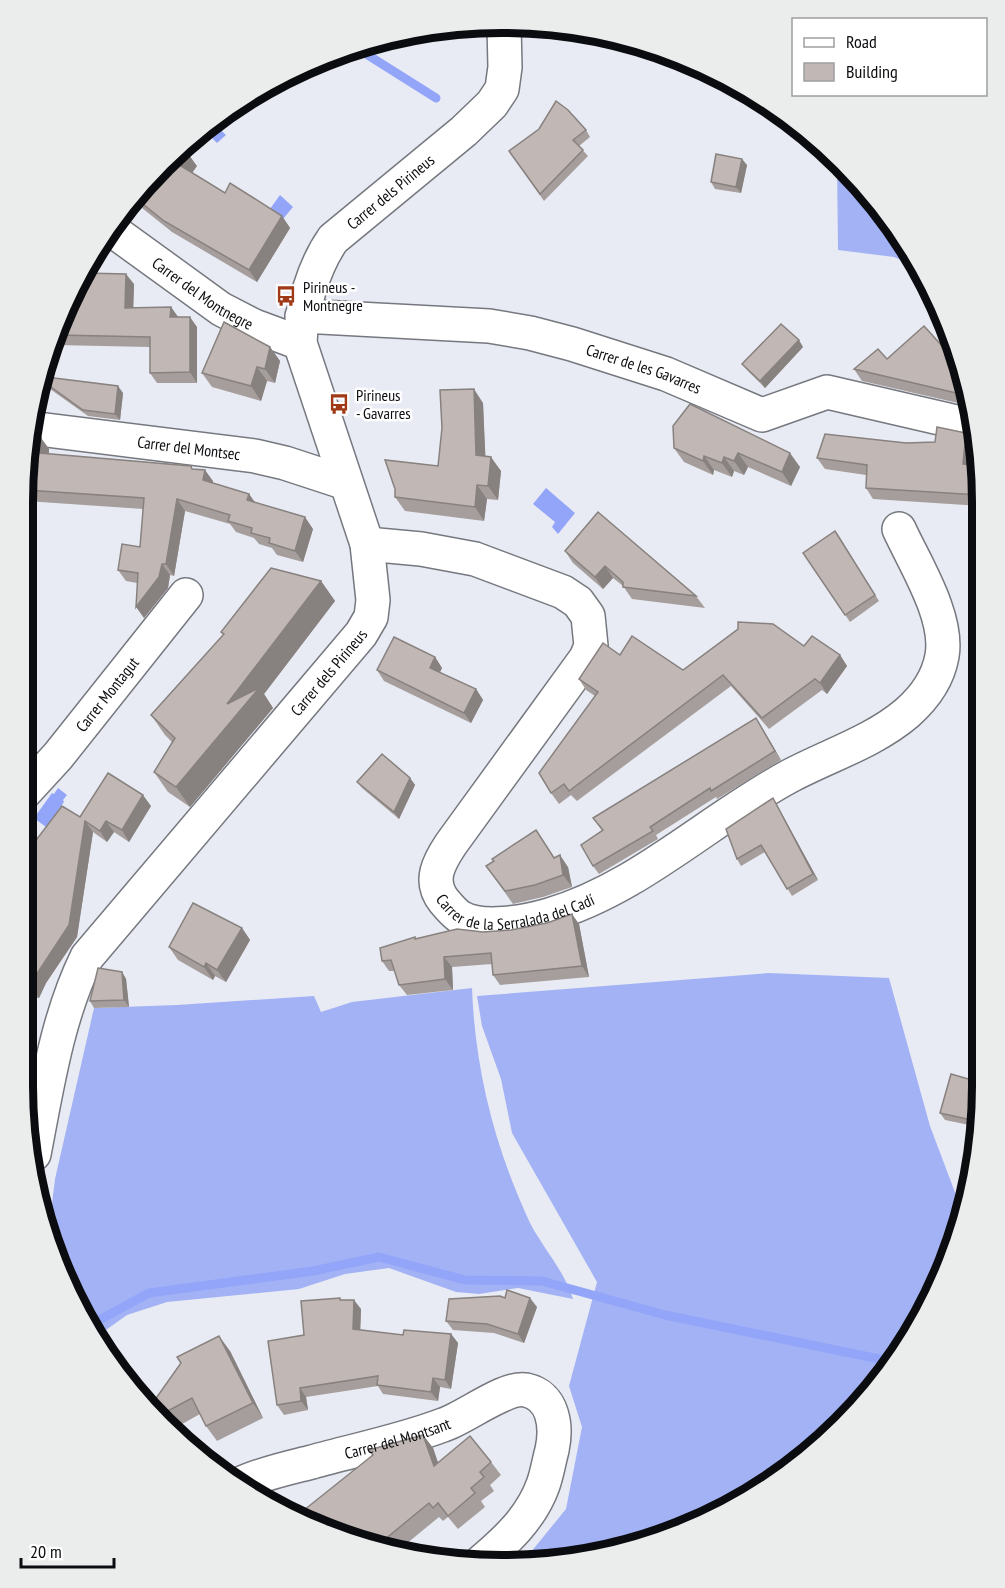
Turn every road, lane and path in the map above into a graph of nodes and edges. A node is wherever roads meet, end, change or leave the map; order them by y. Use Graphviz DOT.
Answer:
graph roads {
  1 [pos="504,33"];
  2 [pos="117,235"];
  3 [pos="301,329"];
  4 [pos="965,424"];
  5 [pos="39,429"];
  6 [pos="346,483"];
  7 [pos="899,529"];
  8 [pos="367,544"];
  9 [pos="186,594"];
  10 [pos="33,783"];
  11 [pos="36,1142"];
  12 [pos="249,1481"];
  13 [pos="489,1555"];
  1 -- 3 [label="street, Carrer dels Pirineus"];
  2 -- 3 [label="street, Carrer del Montnegre"];
  3 -- 4 [label="street, Carrer de les Gavarres"];
  3 -- 6 [label="street, Carrer dels Pirineus"];
  5 -- 6 [label="street, Carrer del Montsec"];
  6 -- 8 [label="street, Carrer dels Pirineus"];
  7 -- 8 [label="street, Carrer de la Serralada del Cadí"];
  8 -- 11 [label="street, Carrer dels Pirineus"];
  9 -- 10 [label="street, Carrer Montagut"];
  12 -- 13 [label="street, Carrer del Montsant"];
}
